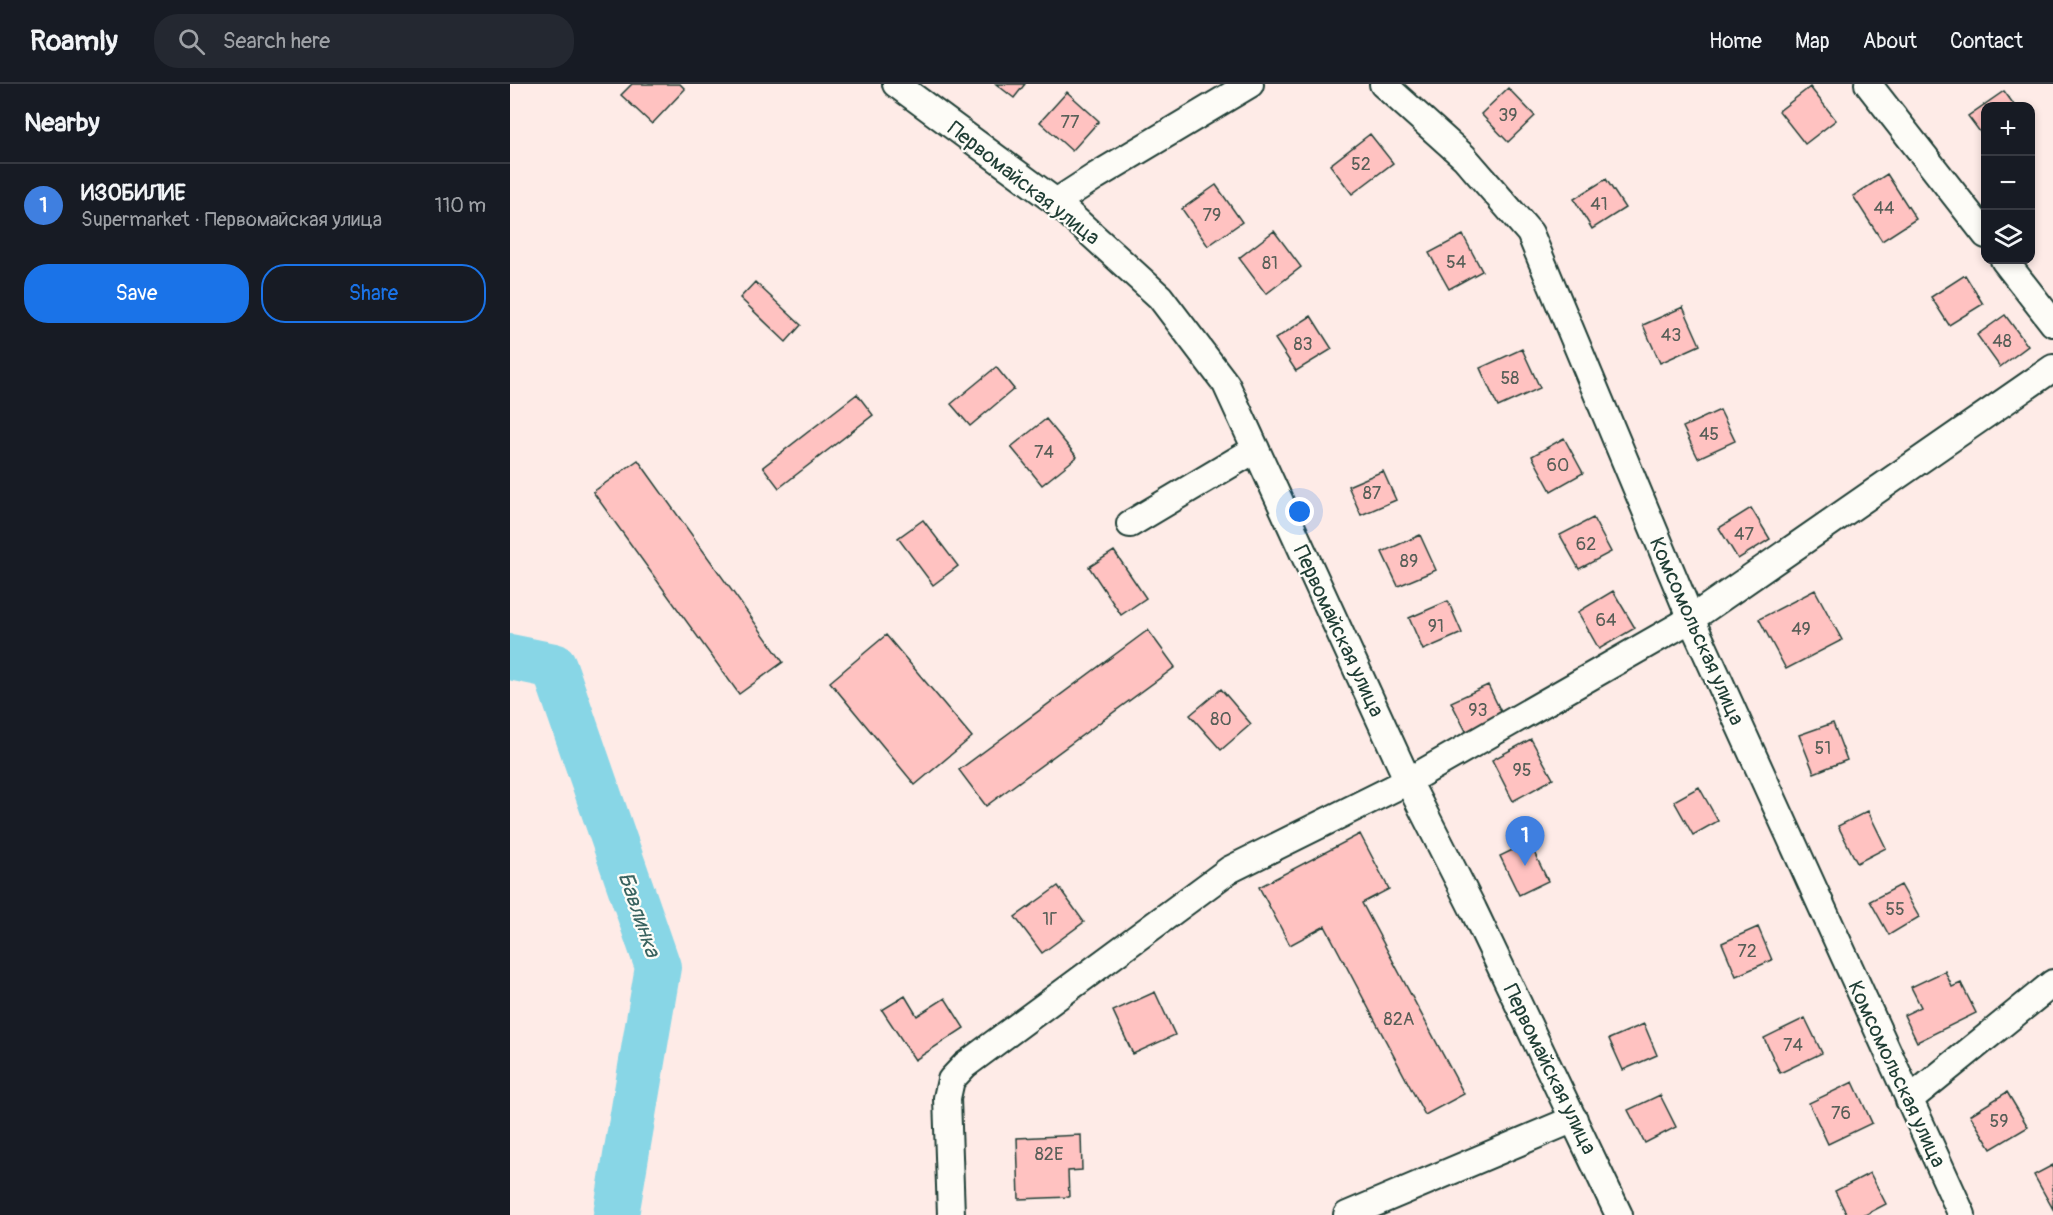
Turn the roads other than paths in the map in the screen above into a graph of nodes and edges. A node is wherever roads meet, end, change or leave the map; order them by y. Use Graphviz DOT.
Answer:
graph roads {
  1 [pos="896,84"];
  2 [pos="1250,84"];
  3 [pos="1383,84"];
  4 [pos="1868,84"];
  5 [pos="1056,202"];
  6 [pos="1981,230"];
  7 [pos="2007,264"];
  8 [pos="2053,323"];
  9 [pos="2053,368"];
  10 [pos="1256,448"];
  11 [pos="1130,524"];
  12 [pos="1690,620"];
  13 [pos="1408,781"];
  14 [pos="2053,983"];
  15 [pos="1909,1100"];
  16 [pos="1574,1119"];
  17 [pos="951,1215"];
  18 [pos="1347,1215"];
  19 [pos="1619,1215"];
  20 [pos="1962,1215"];
  1 -- 5 [label="street, Первомайская улица"];
  2 -- 5 [label="street"];
  3 -- 12 [label="street, Комсомольская улица"];
  4 -- 6 [label="street"];
  5 -- 10 [label="street, Первомайская улица"];
  7 -- 8 [label="street"];
  9 -- 12 [label="street"];
  10 -- 11 [label="street"];
  10 -- 13 [label="street, Первомайская улица"];
  12 -- 13 [label="street"];
  12 -- 15 [label="street, Комсомольская улица"];
  13 -- 16 [label="street, Первомайская улица"];
  13 -- 17 [label="street"];
  14 -- 15 [label="street"];
  15 -- 20 [label="street, Комсомольская улица"];
  16 -- 18 [label="street"];
  16 -- 19 [label="street, Первомайская улица"];
}
